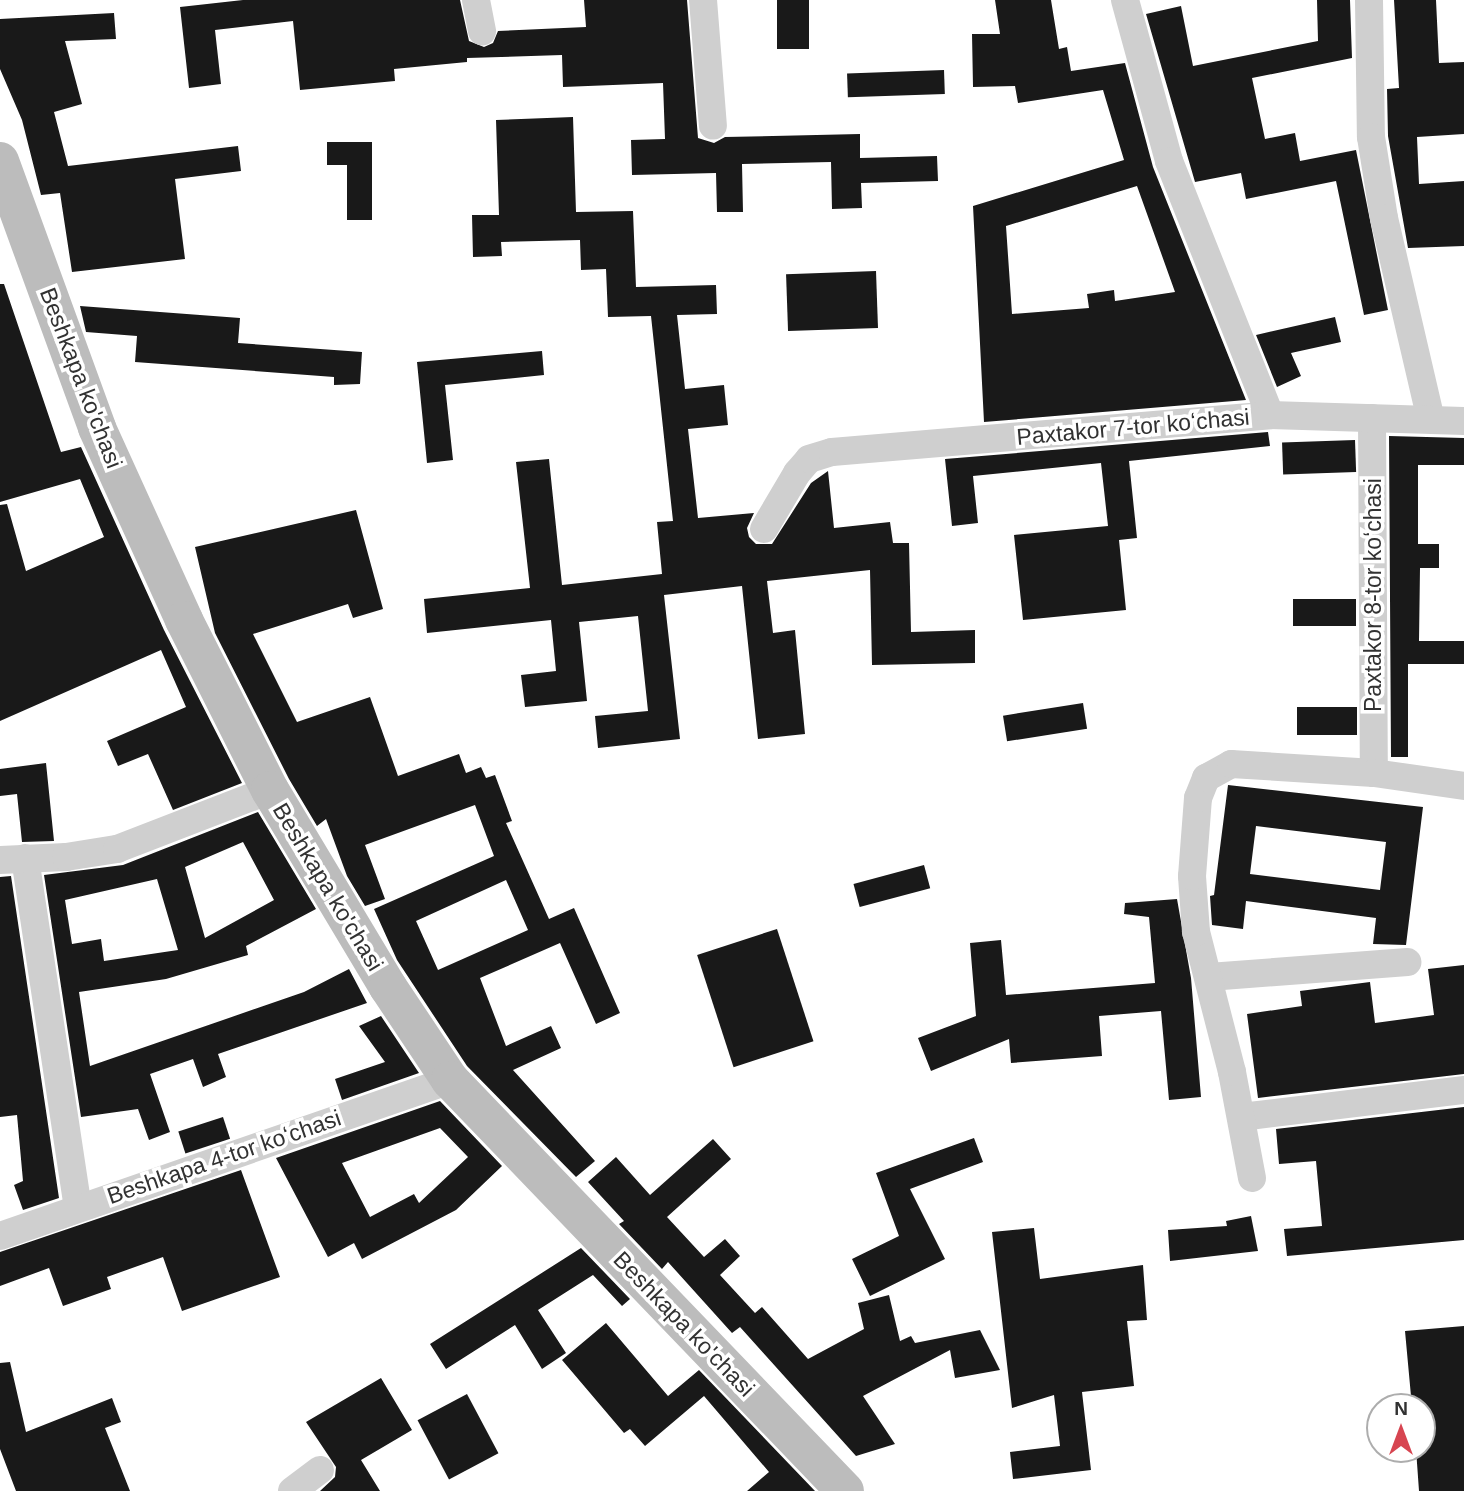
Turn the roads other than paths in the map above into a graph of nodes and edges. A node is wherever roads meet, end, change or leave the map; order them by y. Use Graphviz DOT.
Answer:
graph roads {
  1 [pos="476,0"];
  2 [pos="703,0"];
  3 [pos="1125,0"];
  4 [pos="1369,0"];
  5 [pos="482,31"];
  6 [pos="713,126"];
  7 [pos="0,161"];
  8 [pos="1270,415"];
  9 [pos="1372,418"];
  10 [pos="1431,420"];
  11 [pos="1464,421"];
  12 [pos="764,529"];
  13 [pos="1374,773"];
  14 [pos="1464,786"];
  15 [pos="270,790"];
  16 [pos="13,859"];
  17 [pos="1407,962"];
  18 [pos="1209,977"];
  19 [pos="450,1080"];
  20 [pos="1464,1090"];
  21 [pos="1241,1117"];
  22 [pos="1252,1178"];
  23 [pos="78,1207"];
  24 [pos="0,1237"];
  25 [pos="320,1470"];
  26 [pos="292,1491"];
  27 [pos="845,1491"];
  1 -- 5 [label="street"];
  2 -- 6 [label="street"];
  3 -- 8 [label="street, Paxtakor 7-tor koʻchasi"];
  4 -- 10 [label="street"];
  7 -- 15 [label="street, Beshkapa ko'chasi"];
  8 -- 9 [label="street"];
  8 -- 12 [label="street, Paxtakor 7-tor koʻchasi"];
  9 -- 10 [label="street"];
  9 -- 13 [label="street, Paxtakor 8-tor koʻchasi"];
  10 -- 11 [label="street"];
  13 -- 14 [label="street"];
  13 -- 18 [label="street"];
  15 -- 16 [label="street"];
  15 -- 19 [label="street, Beshkapa ko'chasi"];
  16 -- 23 [label="street"];
  17 -- 18 [label="street"];
  18 -- 21 [label="street"];
  19 -- 23 [label="street, Beshkapa 4-tor koʻchasi"];
  19 -- 27 [label="street, Beshkapa ko'chasi"];
  20 -- 21 [label="street"];
  21 -- 22 [label="street"];
  23 -- 24 [label="street, Beshkapa 4-tor koʻchasi"];
  25 -- 26 [label="street"];
}
